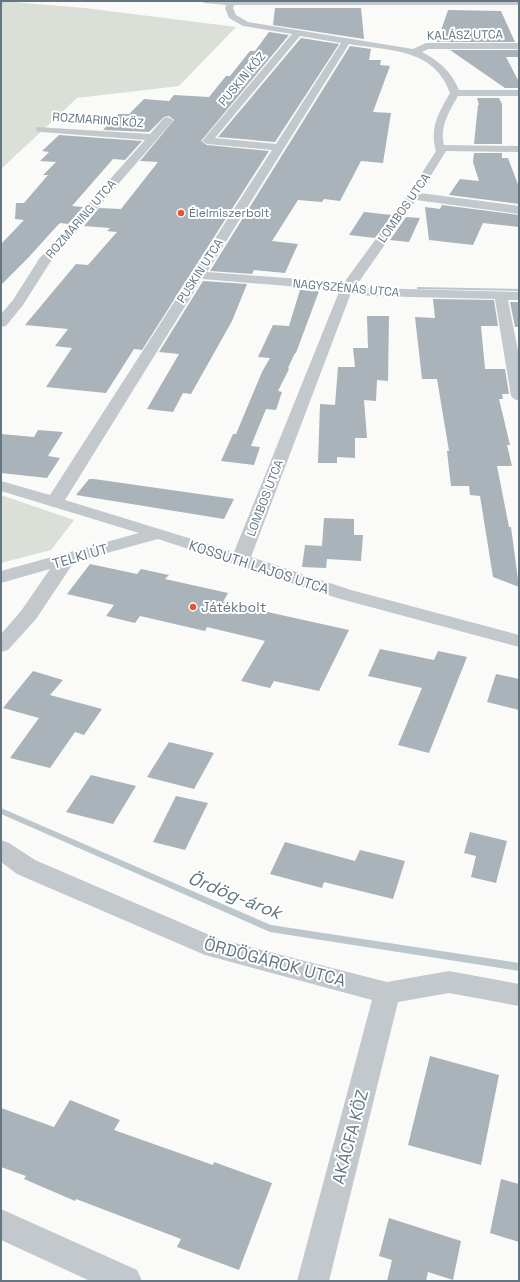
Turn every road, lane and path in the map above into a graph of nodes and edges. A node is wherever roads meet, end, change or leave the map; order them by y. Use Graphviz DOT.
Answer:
graph roads {
  1 [pos="204,1"];
  2 [pos="220,2"];
  3 [pos="501,2"];
  4 [pos="231,3"];
  5 [pos="519,3"];
  6 [pos="298,32"];
  7 [pos="346,40"];
  8 [pos="519,46"];
  9 [pos="418,53"];
  10 [pos="455,93"];
  11 [pos="519,93"];
  12 [pos="168,120"];
  13 [pos="41,129"];
  14 [pos="153,137"];
  15 [pos="279,147"];
  16 [pos="441,148"];
  17 [pos="519,149"];
  18 [pos="413,196"];
  19 [pos="519,210"];
  20 [pos="197,275"];
  21 [pos="346,290"];
  22 [pos="500,296"];
  23 [pos="519,296"];
  24 [pos="1,323"];
  25 [pos="519,396"];
  26 [pos="1,486"];
  27 [pos="54,503"];
  28 [pos="158,533"];
  29 [pos="66,560"];
  30 [pos="240,561"];
  31 [pos="1,577"];
  32 [pos="519,641"];
  33 [pos="1,646"];
  34 [pos="1,849"];
  35 [pos="388,992"];
  36 [pos="519,995"];
  37 [pos="1,1224"];
  38 [pos="126,1281"];
  39 [pos="313,1281"];
  1 -- 2 [label="street"];
  2 -- 4 [label="street"];
  3 -- 4 [label="street"];
  3 -- 5 [label="street"];
  4 -- 6 [label="street"];
  6 -- 7 [label="street"];
  6 -- 15 [label="street, PUSKIN KÖZ"];
  7 -- 9 [label="street"];
  7 -- 15 [label="street, PUSKIN UTCA"];
  8 -- 9 [label="street, KALÁSZ UTCA"];
  9 -- 10 [label="street"];
  10 -- 11 [label="street"];
  10 -- 16 [label="street, LOMBOS UTCA"];
  12 -- 14 [label="street, ROZMARING UTCA"];
  13 -- 14 [label="street, ROZMARING KÖZ"];
  14 -- 24 [label="street, ROZMARING UTCA"];
  15 -- 20 [label="street, PUSKIN UTCA"];
  16 -- 17 [label="street"];
  16 -- 18 [label="street, LOMBOS UTCA"];
  18 -- 19 [label="street"];
  18 -- 21 [label="street, LOMBOS UTCA"];
  20 -- 21 [label="street, NAGYSZÉNÁS UTCA"];
  20 -- 27 [label="street, PUSKIN UTCA"];
  21 -- 22 [label="street, NAGYSZÉNÁS UTCA"];
  21 -- 30 [label="street, LOMBOS UTCA"];
  22 -- 23 [label="street, NAGYSZÉNÁS UTCA"];
  22 -- 25 [label="street"];
  26 -- 27 [label="street, KOSSUTH LAJOS UTCA"];
  27 -- 28 [label="street, KOSSUTH LAJOS UTCA"];
  28 -- 29 [label="street, TELKI ÚT"];
  28 -- 30 [label="street, KOSSUTH LAJOS UTCA"];
  29 -- 31 [label="street, TELKI ÚT"];
  29 -- 33 [label="street"];
  30 -- 32 [label="street, KOSSUTH LAJOS UTCA"];
  34 -- 35 [label="street, ÖRDÖGÁROK UTCA"];
  35 -- 36 [label="street, ÖRDÖGÁROK UTCA"];
  35 -- 39 [label="street, AKÁCFA KÖZ"];
  37 -- 38 [label="street"];
}
